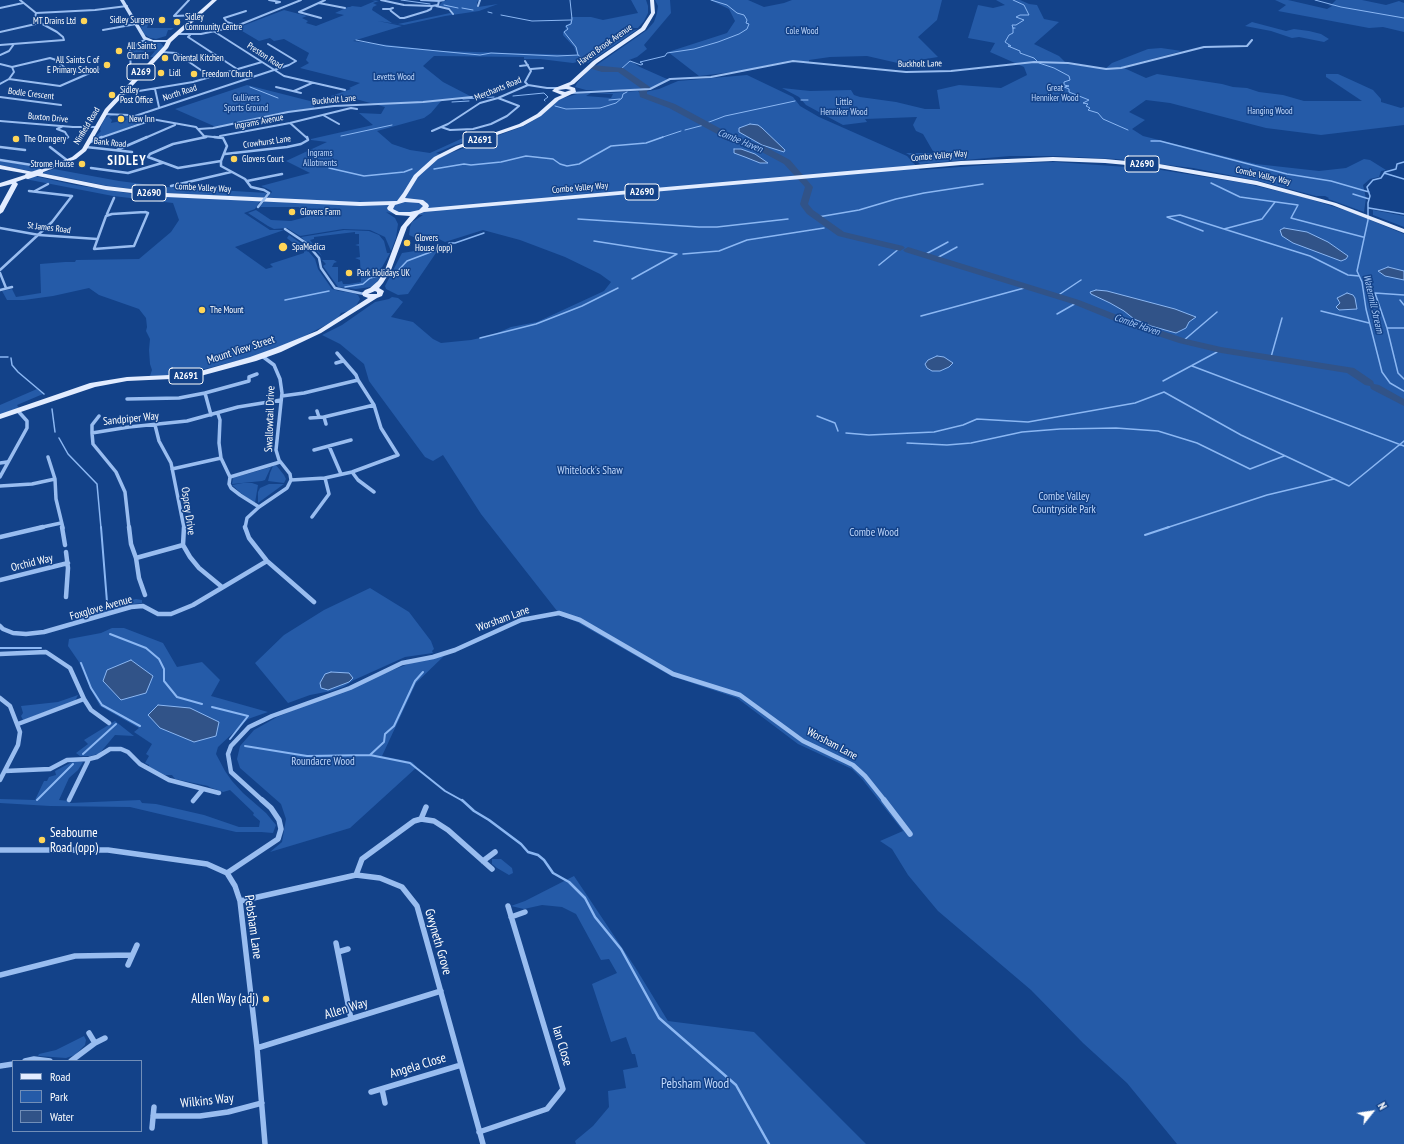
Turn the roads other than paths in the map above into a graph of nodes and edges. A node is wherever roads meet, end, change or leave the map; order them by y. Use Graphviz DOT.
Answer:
graph roads {
  1 [pos="20,0"];
  2 [pos="122,0"];
  3 [pos="189,0"];
  4 [pos="215,0"];
  5 [pos="269,0"];
  6 [pos="301,0"];
  7 [pos="325,0"];
  8 [pos="382,0"];
  9 [pos="420,0"];
  10 [pos="444,0"];
  11 [pos="480,0"];
  12 [pos="652,0"];
  13 [pos="440,1"];
  14 [pos="23,3"];
  15 [pos="276,3"];
  16 [pos="318,3"];
  17 [pos="127,6"];
  18 [pos="432,6"];
  19 [pos="436,6"];
  20 [pos="478,6"];
  21 [pos="0,8"];
  22 [pos="345,8"];
  23 [pos="393,8"];
  24 [pos="383,9"];
  25 [pos="390,9"];
  26 [pos="246,12"];
  27 [pos="36,13"];
  28 [pos="452,14"];
  29 [pos="200,15"];
  30 [pos="324,16"];
  31 [pos="40,23"];
  32 [pos="136,24"];
  33 [pos="239,26"];
  34 [pos="102,30"];
  35 [pos="0,32"];
  36 [pos="214,32"];
  37 [pos="179,34"];
  38 [pos="190,35"];
  39 [pos="146,39"];
  40 [pos="1252,40"];
  41 [pos="169,41"];
  42 [pos="14,44"];
  43 [pos="0,45"];
  44 [pos="266,47"];
  45 [pos="162,52"];
  46 [pos="0,55"];
  47 [pos="525,61"];
  48 [pos="262,62"];
  49 [pos="0,64"];
  50 [pos="528,64"];
  51 [pos="520,66"];
  52 [pos="12,68"];
  53 [pos="543,68"];
  54 [pos="99,69"];
  55 [pos="237,69"];
  56 [pos="531,69"];
  57 [pos="131,70"];
  58 [pos="142,70"];
  59 [pos="275,70"];
  60 [pos="88,74"];
  61 [pos="131,76"];
  62 [pos="211,77"];
  63 [pos="9,79"];
  64 [pos="312,83"];
  65 [pos="0,84"];
  66 [pos="528,85"];
  67 [pos="278,88"];
  68 [pos="350,88"];
  69 [pos="547,88"];
  70 [pos="562,88"];
  71 [pos="155,89"];
  72 [pos="571,89"];
  73 [pos="345,90"];
  74 [pos="293,91"];
  75 [pos="341,92"];
  76 [pos="586,92"];
  77 [pos="301,93"];
  78 [pos="121,94"];
  79 [pos="556,94"];
  80 [pos="0,97"];
  81 [pos="472,97"];
  82 [pos="498,98"];
  83 [pos="61,105"];
  84 [pos="159,107"];
  85 [pos="357,109"];
  86 [pos="104,114"];
  87 [pos="323,115"];
  88 [pos="135,116"];
  89 [pos="451,117"];
  90 [pos="458,118"];
  91 [pos="152,120"];
  92 [pos="0,121"];
  93 [pos="290,123"];
  94 [pos="339,124"];
  95 [pos="176,125"];
  96 [pos="63,126"];
  97 [pos="96,127"];
  98 [pos="441,127"];
  99 [pos="199,129"];
  100 [pos="432,131"];
  101 [pos="220,136"];
  102 [pos="207,137"];
  103 [pos="56,142"];
  104 [pos="87,145"];
  105 [pos="0,147"];
  106 [pos="50,147"];
  107 [pos="15,149"];
  108 [pos="25,150"];
  109 [pos="117,150"];
  110 [pos="11,151"];
  111 [pos="132,152"];
  112 [pos="225,154"];
  113 [pos="0,160"];
  114 [pos="68,161"];
  115 [pos="221,161"];
  116 [pos="162,163"];
  117 [pos="102,165"];
  118 [pos="0,167"];
  119 [pos="51,168"];
  120 [pos="92,168"];
  121 [pos="96,168"];
  122 [pos="232,172"];
  123 [pos="274,172"];
  124 [pos="282,174"];
  125 [pos="278,175"];
  126 [pos="212,177"];
  127 [pos="215,180"];
  128 [pos="13,181"];
  129 [pos="247,181"];
  130 [pos="184,183"];
  131 [pos="48,184"];
  132 [pos="0,185"];
  133 [pos="171,186"];
  134 [pos="187,187"];
  135 [pos="409,188"];
  136 [pos="11,190"];
  137 [pos="29,191"];
  138 [pos="34,191"];
  139 [pos="108,200"];
  140 [pos="417,200"];
  141 [pos="397,202"];
  142 [pos="424,203"];
  143 [pos="360,204"];
  144 [pos="467,206"];
  145 [pos="258,207"];
  146 [pos="391,210"];
  147 [pos="422,210"];
  148 [pos="0,212"];
  149 [pos="416,213"];
  150 [pos="401,214"];
  151 [pos="109,215"];
  152 [pos="404,227"];
  153 [pos="0,228"];
  154 [pos="285,229"];
  155 [pos="1404,231"];
  156 [pos="39,235"];
  157 [pos="97,239"];
  158 [pos="0,270"];
  159 [pos="0,273"];
  160 [pos="12,287"];
  161 [pos="6,288"];
  162 [pos="0,290"];
  163 [pos="369,294"];
  164 [pos="337,354"];
  165 [pos="262,356"];
  166 [pos="343,362"];
  167 [pos="336,363"];
  168 [pos="257,374"];
  169 [pos="358,380"];
  170 [pos="205,393"];
  171 [pos="282,398"];
  172 [pos="127,399"];
  173 [pos="374,404"];
  174 [pos="18,410"];
  175 [pos="318,411"];
  176 [pos="218,414"];
  177 [pos="211,415"];
  178 [pos="99,416"];
  179 [pos="0,417"];
  180 [pos="324,417"];
  181 [pos="310,418"];
  182 [pos="319,418"];
  183 [pos="326,424"];
  184 [pos="155,426"];
  185 [pos="92,433"];
  186 [pos="351,440"];
  187 [pos="329,446"];
  188 [pos="314,450"];
  189 [pos="48,457"];
  190 [pos="221,458"];
  191 [pos="7,462"];
  192 [pos="280,462"];
  193 [pos="0,463"];
  194 [pos="172,469"];
  195 [pos="352,472"];
  196 [pos="340,474"];
  197 [pos="0,477"];
  198 [pos="230,477"];
  199 [pos="325,478"];
  200 [pos="55,479"];
  201 [pos="291,480"];
  202 [pos="0,486"];
  203 [pos="374,492"];
  204 [pos="259,507"];
  205 [pos="312,517"];
  206 [pos="62,523"];
  207 [pos="0,537"];
  208 [pos="65,545"];
  209 [pos="183,545"];
  210 [pos="66,552"];
  211 [pos="136,558"];
  212 [pos="267,561"];
  213 [pos="68,563"];
  214 [pos="0,580"];
  215 [pos="222,586"];
  216 [pos="145,595"];
  217 [pos="66,597"];
  218 [pos="314,602"];
  219 [pos="0,626"];
  220 [pos="0,654"];
  221 [pos="0,698"];
  222 [pos="84,699"];
  223 [pos="109,723"];
  224 [pos="18,724"];
  225 [pos="89,759"];
  226 [pos="4,771"];
  227 [pos="0,780"];
  228 [pos="202,789"];
  229 [pos="219,793"];
  230 [pos="69,800"];
  231 [pos="193,801"];
  232 [pos="426,807"];
  233 [pos="421,818"];
  234 [pos="910,834"];
  235 [pos="0,850"];
  236 [pos="495,852"];
  237 [pos="483,861"];
  238 [pos="492,869"];
  239 [pos="227,873"];
  240 [pos="356,876"];
  241 [pos="240,901"];
  242 [pos="508,906"];
  243 [pos="525,912"];
  244 [pos="511,916"];
  245 [pos="336,943"];
  246 [pos="136,945"];
  247 [pos="348,949"];
  248 [pos="338,952"];
  249 [pos="132,955"];
  250 [pos="128,965"];
  251 [pos="0,975"];
  252 [pos="441,991"];
  253 [pos="351,1019"];
  254 [pos="89,1033"];
  255 [pos="105,1038"];
  256 [pos="95,1043"];
  257 [pos="257,1048"];
  258 [pos="30,1060"];
  259 [pos="42,1060"];
  260 [pos="72,1060"];
  261 [pos="12,1064"];
  262 [pos="461,1064"];
  263 [pos="0,1066"];
  264 [pos="382,1089"];
  265 [pos="372,1092"];
  266 [pos="262,1103"];
  267 [pos="384,1103"];
  268 [pos="154,1107"];
  269 [pos="153,1116"];
  270 [pos="152,1128"];
  271 [pos="479,1132"];
  272 [pos="265,1144"];
  273 [pos="483,1144"];
  1 -- 14 [label="street"];
  2 -- 17 [label="street"];
  3 -- 29 [label="street"];
  4 -- 29 [label="main road, Ninfield Road / A269"];
  5 -- 15 [label="street"];
  6 -- 33 [label="street"];
  7 -- 16 [label="street"];
  8 -- 18 [label="street"];
  9 -- 13 [label="street"];
  10 -- 13 [label="street"];
  11 -- 20 [label="street"];
  12 -- 72 [label="main road, Haven Brook Avenue / A2691"];
  13 -- 19 [label="street"];
  14 -- 21 [label="street"];
  14 -- 27 [label="street"];
  16 -- 22 [label="street"];
  16 -- 30 [label="street"];
  17 -- 27 [label="street"];
  17 -- 32 [label="street"];
  18 -- 19 [label="street"];
  18 -- 25 [label="street"];
  19 -- 28 [label="street"];
  23 -- 25 [label="street"];
  24 -- 25 [label="street"];
  26 -- 33 [label="street"];
  27 -- 31 [label="street"];
  29 -- 37 [label="main road, Ninfield Road / A269"];
  31 -- 35 [label="street"];
  31 -- 42 [label="street"];
  32 -- 34 [label="street"];
  32 -- 39 [label="street"];
  33 -- 36 [label="street"];
  36 -- 38 [label="street"];
  36 -- 48 [label="street, Preston Road"];
  37 -- 38 [label="street"];
  37 -- 41 [label="main road, Ninfield Road / A269"];
  38 -- 55 [label="street"];
  39 -- 41 [label="street"];
  39 -- 57 [label="street"];
  40 -- 76 [label="street, Buckholt Lane"];
  41 -- 45 [label="main road, Ninfield Road / A269"];
  42 -- 43 [label="street"];
  42 -- 46 [label="street"];
  44 -- 59 [label="street, North Road"];
  45 -- 58 [label="main road, Ninfield Road / A269"];
  45 -- 62 [label="street"];
  47 -- 50 [label="street"];
  48 -- 55 [label="street"];
  48 -- 59 [label="street, Preston Road"];
  49 -- 52 [label="street"];
  50 -- 51 [label="street"];
  50 -- 56 [label="street"];
  52 -- 60 [label="street"];
  52 -- 63 [label="street"];
  53 -- 56 [label="street"];
  54 -- 60 [label="street"];
  55 -- 62 [label="street"];
  56 -- 66 [label="street"];
  57 -- 58 [label="street"];
  57 -- 61 [label="street"];
  58 -- 78 [label="main road, Ninfield Road / A269"];
  59 -- 64 [label="street, Preston Road"];
  59 -- 84 [label="street, North Road"];
  60 -- 63 [label="street"];
  62 -- 71 [label="street"];
  63 -- 65 [label="street"];
  64 -- 73 [label="street, Preston Road"];
  64 -- 74 [label="street"];
  66 -- 69 [label="street"];
  66 -- 82 [label="street, Merchants Road"];
  67 -- 74 [label="street"];
  68 -- 73 [label="street"];
  69 -- 70 [label="street"];
  69 -- 79 [label="street"];
  70 -- 72 [label="main road"];
  70 -- 79 [label="main road"];
  71 -- 78 [label="street"];
  71 -- 84 [label="street"];
  72 -- 76 [label="street, Buckholt Lane"];
  72 -- 76 [label="street, Buckholt Lane"];
  72 -- 79 [label="main road, Haven Brook Avenue / A2691"];
  73 -- 75 [label="street"];
  74 -- 77 [label="street"];
  78 -- 86 [label="main road, Ninfield Road / A269"];
  79 -- 135 [label="main road, Haven Brook Avenue / A2691"];
  80 -- 83 [label="street, Bodle Crescent"];
  81 -- 99 [label="street, Buckholt Lane"];
  82 -- 90 [label="street, Merchants Road"];
  82 -- 98 [label="street"];
  84 -- 88 [label="street, North Road"];
  85 -- 87 [label="street, Ingrams Avenue"];
  86 -- 88 [label="street"];
  86 -- 97 [label="main road, Ninfield Road / A269"];
  87 -- 93 [label="street, Ingrams Avenue"];
  87 -- 94 [label="street"];
  88 -- 91 [label="street, Buckholt Lane"];
  89 -- 90 [label="street"];
  90 -- 98 [label="street, Merchants Road"];
  91 -- 95 [label="street, Buckholt Lane"];
  91 -- 104 [label="street"];
  92 -- 96 [label="street, Buxton Drive"];
  93 -- 101 [label="street, Ingrams Avenue"];
  93 -- 112 [label="street, Crowhurst Lane"];
  95 -- 99 [label="street, Buckholt Lane"];
  95 -- 109 [label="street"];
  96 -- 97 [label="street, Buxton Drive"];
  96 -- 103 [label="street"];
  97 -- 104 [label="main road, Ninfield Road / A269"];
  98 -- 100 [label="street, Merchants Road"];
  99 -- 102 [label="street"];
  101 -- 102 [label="street, Ingrams Avenue"];
  101 -- 112 [label="street"];
  102 -- 116 [label="street, Ingrams Avenue"];
  104 -- 109 [label="street, Bank Road"];
  104 -- 114 [label="main road, Ninfield Road / A269"];
  105 -- 107 [label="street"];
  106 -- 114 [label="street"];
  107 -- 108 [label="street"];
  107 -- 110 [label="street"];
  109 -- 111 [label="street, Bank Road"];
  112 -- 115 [label="street"];
  113 -- 119 [label="street"];
  114 -- 119 [label="main road, Ninfield Road / A269"];
  115 -- 116 [label="street"];
  115 -- 122 [label="street"];
  116 -- 121 [label="street"];
  117 -- 121 [label="street"];
  118 -- 143 [label="main road, Combe Valley Way / A2690"];
  119 -- 128 [label="main road, A269, bridge"];
  120 -- 121 [label="street"];
  122 -- 126 [label="street"];
  122 -- 129 [label="street"];
  123 -- 125 [label="street"];
  124 -- 125 [label="street"];
  125 -- 129 [label="street"];
  126 -- 127 [label="street"];
  126 -- 130 [label="street"];
  128 -- 132 [label="main road, A269"];
  128 -- 136 [label="main road"];
  129 -- 145 [label="street, bridge"];
  130 -- 133 [label="street"];
  130 -- 134 [label="street"];
  131 -- 138 [label="street"];
  132 -- 136 [label="main road"];
  135 -- 140 [label="main road"];
  135 -- 141 [label="main road, Haven Brook Avenue / A2691"];
  136 -- 148 [label="main road"];
  137 -- 138 [label="street"];
  138 -- 156 [label="street"];
  139 -- 151 [label="street"];
  140 -- 141 [label="main road, Combe Valley Way"];
  140 -- 142 [label="main road, Combe Valley Way"];
  141 -- 143 [label="main road, Combe Valley Way / A2690"];
  141 -- 146 [label="main road, Haven Brook Avenue"];
  142 -- 144 [label="main road, Combe Valley Way / A2690"];
  142 -- 147 [label="main road"];
  143 -- 146 [label="main road, Combe Valley Way / A2690"];
  144 -- 147 [label="main road, Combe Valley Way / A2690"];
  144 -- 155 [label="main road, Combe Valley Way / A2690"];
  146 -- 150 [label="main road, Combe Valley Way"];
  147 -- 149 [label="main road"];
  149 -- 150 [label="main road"];
  149 -- 152 [label="main road"];
  150 -- 152 [label="main road"];
  151 -- 157 [label="street"];
  151 -- 157 [label="street"];
  152 -- 163 [label="main road"];
  153 -- 156 [label="street, St James Road"];
  154 -- 163 [label="street"];
  156 -- 157 [label="street, St James Road"];
  156 -- 158 [label="street"];
  159 -- 161 [label="street"];
  160 -- 161 [label="street"];
  161 -- 162 [label="street"];
  163 -- 163 [label="main road, Mount View Street / A2691"];
  163 -- 165 [label="main road, Mount View Street / A2691"];
  164 -- 166 [label="street"];
  165 -- 171 [label="street, Swallowtail Drive"];
  165 -- 174 [label="main road, Mount View Street / A2691"];
  166 -- 167 [label="street"];
  166 -- 169 [label="street"];
  168 -- 170 [label="street"];
  169 -- 171 [label="street, Sandpiper Way"];
  169 -- 173 [label="street"];
  170 -- 172 [label="street"];
  170 -- 177 [label="street"];
  171 -- 176 [label="street, Sandpiper Way"];
  171 -- 192 [label="street, Swallowtail Drive"];
  173 -- 180 [label="street"];
  173 -- 195 [label="street"];
  174 -- 179 [label="main road, Mount View Street / A2691"];
  174 -- 191 [label="street"];
  175 -- 182 [label="street"];
  176 -- 177 [label="street, Sandpiper Way"];
  176 -- 190 [label="street"];
  177 -- 184 [label="street, Sandpiper Way"];
  178 -- 185 [label="street"];
  180 -- 182 [label="street"];
  180 -- 183 [label="street"];
  181 -- 182 [label="street"];
  184 -- 185 [label="street, Sandpiper Way"];
  184 -- 194 [label="street, Osprey Drive"];
  185 -- 211 [label="street, Sandpiper Way"];
  186 -- 187 [label="street"];
  187 -- 188 [label="street"];
  187 -- 196 [label="street"];
  189 -- 200 [label="street"];
  190 -- 194 [label="street"];
  190 -- 198 [label="street"];
  191 -- 193 [label="street"];
  191 -- 197 [label="street"];
  192 -- 198 [label="street"];
  192 -- 201 [label="street, Swallowtail Drive"];
  194 -- 209 [label="street, Osprey Drive"];
  195 -- 196 [label="street"];
  195 -- 203 [label="street"];
  196 -- 199 [label="street"];
  198 -- 204 [label="street"];
  199 -- 201 [label="street"];
  199 -- 205 [label="street"];
  200 -- 202 [label="street"];
  200 -- 206 [label="street"];
  201 -- 204 [label="street"];
  204 -- 212 [label="street"];
  206 -- 207 [label="street"];
  206 -- 208 [label="street"];
  209 -- 211 [label="street"];
  209 -- 215 [label="street, Osprey Drive"];
  210 -- 213 [label="street, Orchid Way"];
  211 -- 216 [label="street, Sandpiper Way"];
  212 -- 215 [label="street, Foxglove Avenue"];
  212 -- 218 [label="street"];
  213 -- 214 [label="street, Orchid Way"];
  213 -- 217 [label="street, Orchid Way"];
  215 -- 219 [label="street, Foxglove Avenue"];
  220 -- 222 [label="street"];
  221 -- 224 [label="street"];
  222 -- 223 [label="street"];
  222 -- 224 [label="street"];
  224 -- 226 [label="street"];
  225 -- 226 [label="street"];
  225 -- 228 [label="street"];
  225 -- 230 [label="street"];
  226 -- 227 [label="street"];
  228 -- 229 [label="street"];
  228 -- 231 [label="street"];
  232 -- 233 [label="street"];
  233 -- 237 [label="street"];
  233 -- 240 [label="street"];
  234 -- 239 [label="street, Worsham Lane"];
  235 -- 239 [label="street"];
  236 -- 237 [label="street"];
  237 -- 238 [label="street"];
  239 -- 241 [label="street, Pebsham Lane"];
  240 -- 241 [label="street, Gwyneth Grove"];
  240 -- 252 [label="street, Gwyneth Grove"];
  241 -- 257 [label="street, Pebsham Lane"];
  242 -- 244 [label="street, Ian Close"];
  243 -- 244 [label="street"];
  244 -- 271 [label="street, Ian Close"];
  245 -- 248 [label="street"];
  246 -- 249 [label="street"];
  247 -- 248 [label="street"];
  248 -- 253 [label="street"];
  249 -- 250 [label="street"];
  249 -- 251 [label="street"];
  252 -- 253 [label="street, Allen Way"];
  252 -- 262 [label="street, Gwyneth Grove"];
  253 -- 257 [label="street, Allen Way"];
  254 -- 256 [label="street"];
  255 -- 256 [label="street"];
  256 -- 260 [label="street"];
  257 -- 266 [label="street, Pebsham Lane"];
  258 -- 259 [label="street"];
  261 -- 263 [label="street"];
  262 -- 264 [label="street, Angela Close"];
  262 -- 271 [label="street, Gwyneth Grove"];
  264 -- 265 [label="street, Angela Close"];
  264 -- 267 [label="street, Angela Close"];
  266 -- 269 [label="street, Wilkins Way"];
  266 -- 272 [label="street, Pebsham Lane"];
  268 -- 269 [label="street"];
  269 -- 270 [label="street"];
  271 -- 273 [label="street, Gwyneth Grove"];
}
